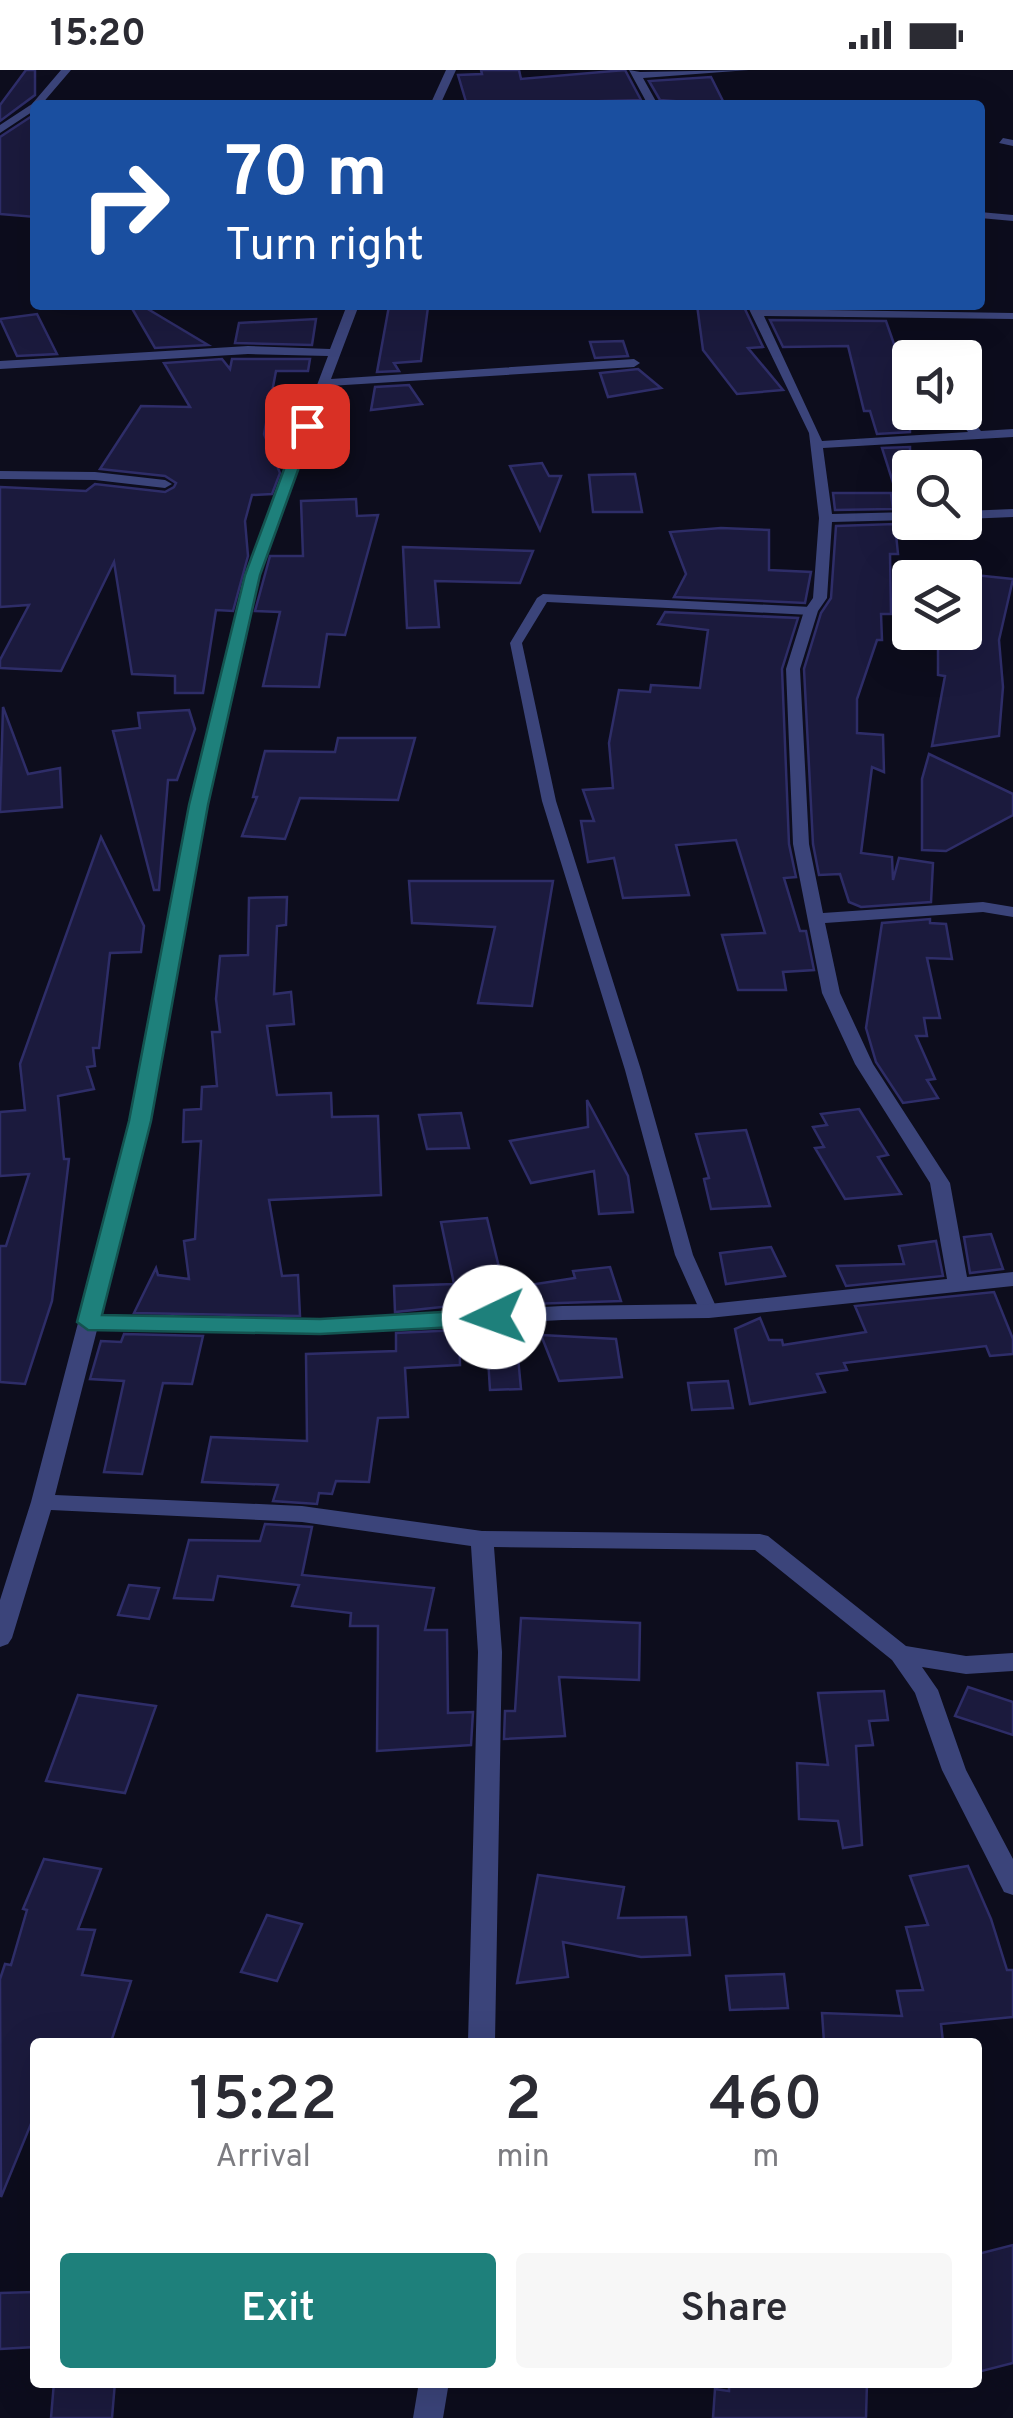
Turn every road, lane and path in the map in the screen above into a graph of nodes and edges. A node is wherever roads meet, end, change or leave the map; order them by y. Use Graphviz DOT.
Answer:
graph roads {
  1 [pos="66,70"];
  2 [pos="450,70"];
  3 [pos="744,70"];
  4 [pos="636,72"];
  5 [pos="40,100"];
  6 [pos="437,100"];
  7 [pos="651,100"];
  8 [pos="30,107"];
  9 [pos="0,110"];
  10 [pos="30,110"];
  11 [pos="0,130"];
  12 [pos="985,215"];
  13 [pos="1013,218"];
  14 [pos="351,310"];
  15 [pos="755,310"];
  16 [pos="792,310"];
  17 [pos="1013,316"];
  18 [pos="335,352"];
  19 [pos="634,363"];
  20 [pos="0,365"];
  21 [pos="324,383"];
  22 [pos="973,430"];
  23 [pos="1013,433"];
  24 [pos="977,435"];
  25 [pos="817,445"];
  26 [pos="0,475"];
  27 [pos="165,484"];
  28 [pos="1013,514"];
  29 [pos="982,515"];
  30 [pos="892,516"];
  31 [pos="826,518"];
  32 [pos="811,611"];
  33 [pos="1013,912"];
  34 [pos="819,918"];
  35 [pos="1013,1280"];
  36 [pos="958,1286"];
  37 [pos="709,1311"];
  38 [pos="88,1322"];
  39 [pos="42,1502"];
  40 [pos="482,1539"];
  41 [pos="0,1638"];
  42 [pos="900,1654"];
  43 [pos="1013,1662"];
  44 [pos="1013,1884"];
  45 [pos="482,2038"];
  46 [pos="433,2388"];
  47 [pos="428,2418"];
  1 -- 5 [label="street"];
  2 -- 6 [label="street"];
  3 -- 4 [label="street"];
  4 -- 7 [label="street"];
  8 -- 9 [label="street"];
  10 -- 11 [label="street"];
  12 -- 13 [label="street"];
  14 -- 18 [label="street"];
  15 -- 25 [label="street"];
  16 -- 17 [label="street"];
  18 -- 20 [label="street"];
  18 -- 21 [label="street"];
  19 -- 21 [label="street"];
  21 -- 38 [label="street"];
  22 -- 24 [label="street"];
  23 -- 24 [label="street"];
  24 -- 25 [label="street"];
  25 -- 31 [label="street"];
  26 -- 27 [label="street"];
  28 -- 29 [label="street"];
  30 -- 31 [label="street"];
  31 -- 32 [label="street"];
  32 -- 34 [label="street"];
  32 -- 37 [label="lane"];
  33 -- 34 [label="street"];
  34 -- 36 [label="street"];
  35 -- 36 [label="street"];
  36 -- 37 [label="street"];
  37 -- 38 [label="street"];
  38 -- 39 [label="street"];
  39 -- 40 [label="street"];
  39 -- 41 [label="street"];
  40 -- 42 [label="street"];
  40 -- 45 [label="street"];
  42 -- 43 [label="street"];
  42 -- 44 [label="street"];
  46 -- 47 [label="street"];
}
